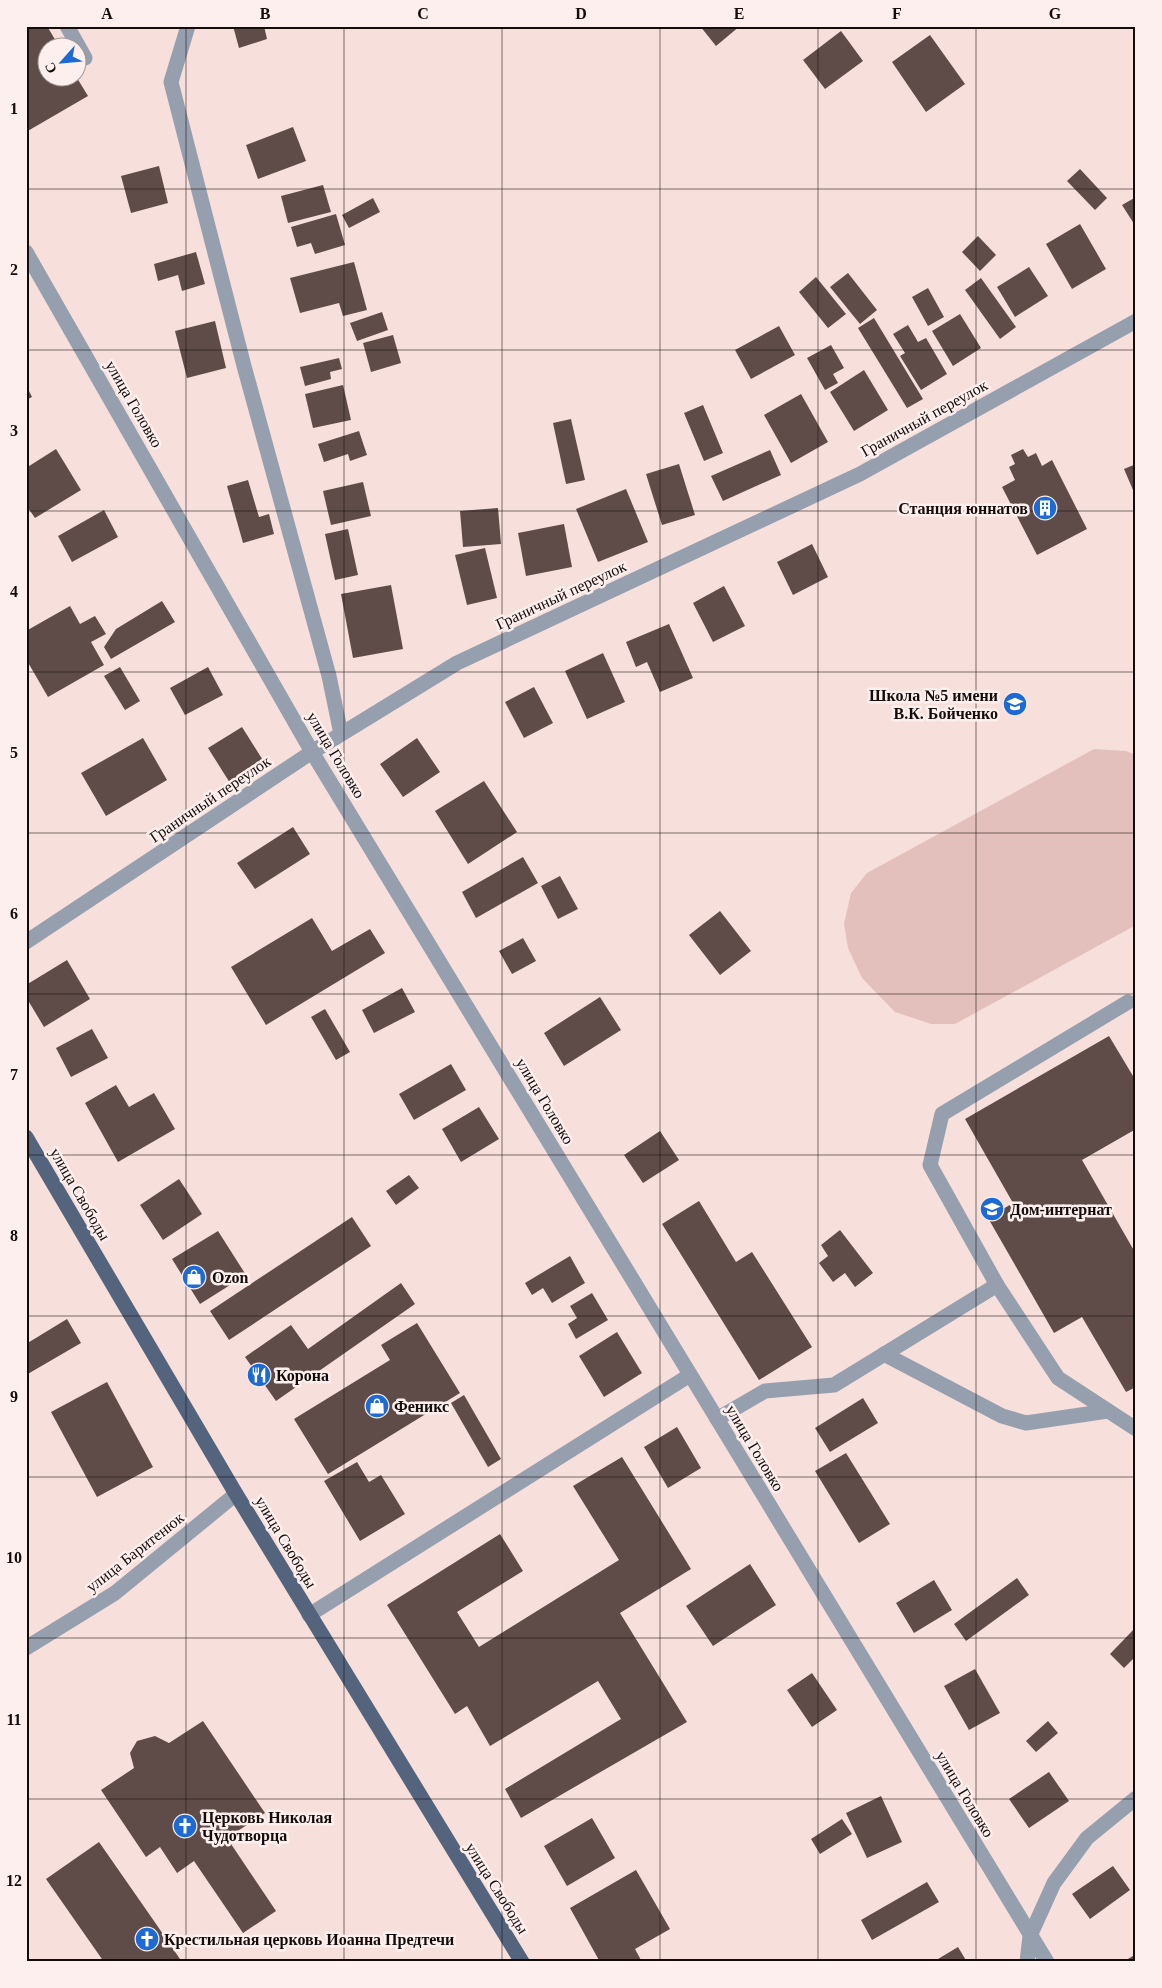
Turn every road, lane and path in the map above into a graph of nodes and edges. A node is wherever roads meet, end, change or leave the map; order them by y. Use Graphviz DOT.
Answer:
graph roads {
  1 [pos="67,26"];
  2 [pos="188,26"];
  3 [pos="74,38"];
  4 [pos="26,252"];
  5 [pos="1136,321"];
  6 [pos="341,734"];
  7 [pos="312,752"];
  8 [pos="26,942"];
  9 [pos="1128,1002"];
  10 [pos="26,1137"];
  11 [pos="997,1285"];
  12 [pos="884,1354"];
  13 [pos="690,1376"];
  14 [pos="1108,1411"];
  15 [pos="717,1420"];
  16 [pos="1136,1429"];
  17 [pos="236,1494"];
  18 [pos="309,1615"];
  19 [pos="26,1648"];
  20 [pos="1136,1798"];
  21 [pos="1030,1936"];
  22 [pos="522,1962"];
  23 [pos="1027,1962"];
  24 [pos="1047,1962"];
  1 -- 3 [label="street"];
  2 -- 6 [label="street"];
  4 -- 7 [label="street, улица Головко"];
  5 -- 6 [label="street, Граничный переулок"];
  6 -- 7 [label="street, Граничный переулок"];
  7 -- 8 [label="street, Граничный переулок"];
  7 -- 13 [label="street, улица Головко"];
  9 -- 11 [label="street"];
  10 -- 17 [label="main road, улица Свободы"];
  11 -- 12 [label="street"];
  11 -- 14 [label="street"];
  12 -- 14 [label="street"];
  12 -- 15 [label="street"];
  13 -- 15 [label="street, улица Головко"];
  13 -- 18 [label="street"];
  14 -- 16 [label="street"];
  15 -- 21 [label="street, улица Головко"];
  17 -- 18 [label="main road, улица Свободы"];
  17 -- 19 [label="street, улица Баритенюк"];
  18 -- 22 [label="main road, улица Свободы"];
  20 -- 21 [label="street"];
  21 -- 23 [label="street"];
  21 -- 24 [label="street, улица Головко"];
}
